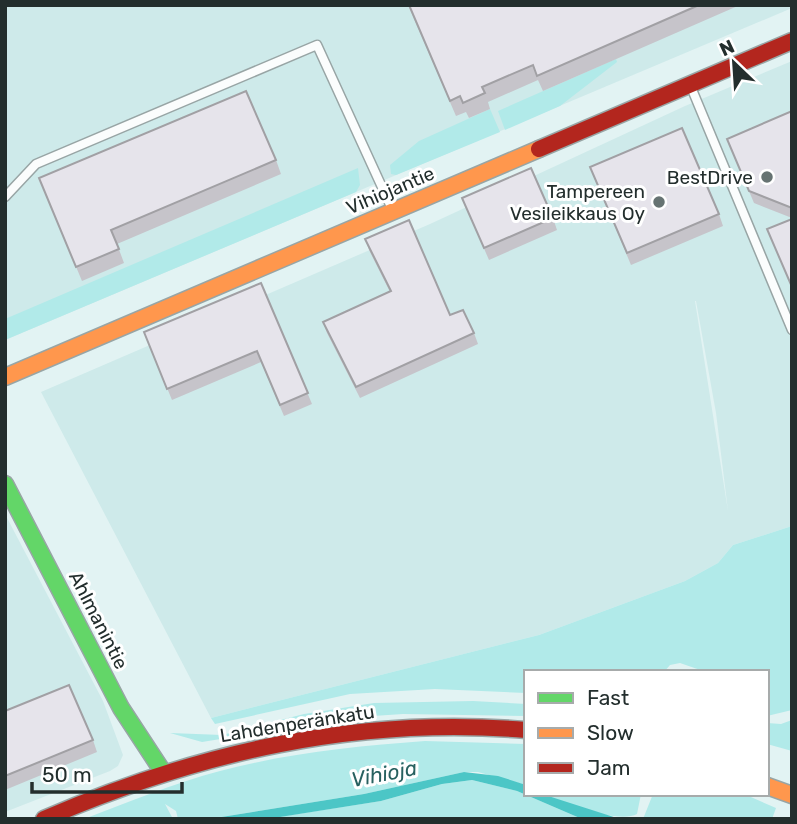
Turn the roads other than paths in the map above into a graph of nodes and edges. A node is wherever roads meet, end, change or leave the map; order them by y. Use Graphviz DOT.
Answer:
graph roads {
  1 [pos="792,41"];
  2 [pos="690,84"];
  3 [pos="5,197"];
  4 [pos="393,212"];
  5 [pos="792,330"];
  6 [pos="5,377"];
  7 [pos="5,484"];
  8 [pos="524,730"];
  9 [pos="163,772"];
  10 [pos="769,787"];
  11 [pos="792,795"];
  12 [pos="44,819"];
  1 -- 2 [label="street, Vihiojantie"];
  2 -- 4 [label="street, Vihiojantie"];
  2 -- 5 [label="lane"];
  3 -- 4 [label="lane"];
  4 -- 6 [label="street, Vihiojantie"];
  7 -- 9 [label="street, Ahlmanintie"];
  8 -- 9 [label="street, Lahdenperänkatu"];
  9 -- 12 [label="street, Lahdenperänkatu"];
  10 -- 11 [label="street"];
}
